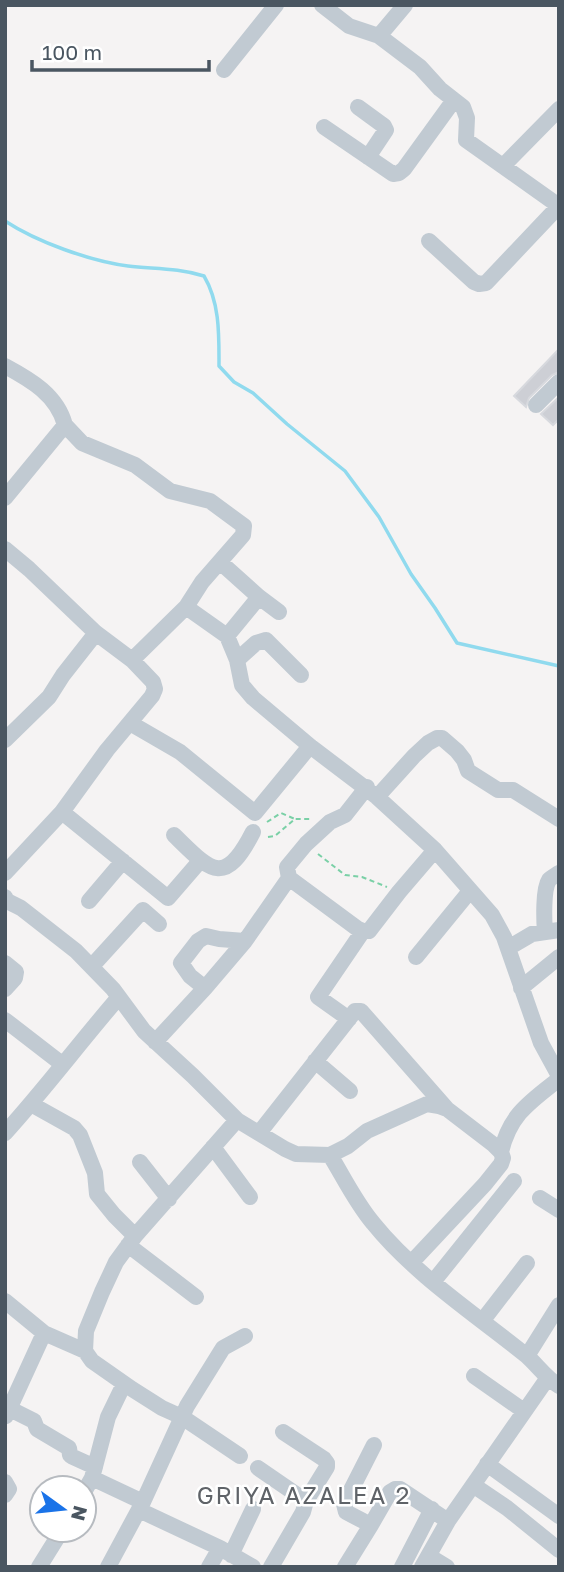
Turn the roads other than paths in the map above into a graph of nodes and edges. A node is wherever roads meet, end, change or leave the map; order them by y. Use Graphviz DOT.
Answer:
graph roads {
  1 [pos="276,5"];
  2 [pos="322,5"];
  3 [pos="405,5"];
  4 [pos="379,36"];
  5 [pos="224,70"];
  6 [pos="454,100"];
  7 [pos="358,107"];
  8 [pos="559,109"];
  9 [pos="324,127"];
  10 [pos="368,157"];
  11 [pos="503,166"];
  12 [pos="559,206"];
  13 [pos="429,241"];
  14 [pos="5,366"];
  15 [pos="559,382"];
  16 [pos="536,405"];
  17 [pos="65,425"];
  18 [pos="5,498"];
  19 [pos="5,549"];
  20 [pos="220,562"];
  21 [pos="259,597"];
  22 [pos="186,607"];
  23 [pos="279,612"];
  24 [pos="96,633"];
  25 [pos="228,636"];
  26 [pos="132,660"];
  27 [pos="237,660"];
  28 [pos="301,675"];
  29 [pos="130,723"];
  30 [pos="5,740"];
  31 [pos="310,746"];
  32 [pos="372,792"];
  33 [pos="62,811"];
  34 [pos="559,819"];
  35 [pos="253,832"];
  36 [pos="174,835"];
  37 [pos="435,850"];
  38 [pos="123,861"];
  39 [pos="200,861"];
  40 [pos="5,873"];
  41 [pos="559,873"];
  42 [pos="289,878"];
  43 [pos="470,891"];
  44 [pos="5,897"];
  45 [pos="89,901"];
  46 [pos="159,924"];
  47 [pos="363,931"];
  48 [pos="552,931"];
  49 [pos="245,941"];
  50 [pos="508,948"];
  51 [pos="416,957"];
  52 [pos="559,957"];
  53 [pos="5,962"];
  54 [pos="92,966"];
  55 [pos="205,988"];
  56 [pos="521,988"];
  57 [pos="5,989"];
  58 [pos="119,997"];
  59 [pos="349,1019"];
  60 [pos="5,1020"];
  61 [pos="155,1042"];
  62 [pos="315,1061"];
  63 [pos="62,1064"];
  64 [pos="559,1078"];
  65 [pos="350,1091"];
  66 [pos="31,1104"];
  67 [pos="447,1109"];
  68 [pos="237,1120"];
  69 [pos="5,1133"];
  70 [pos="259,1133"];
  71 [pos="213,1147"];
  72 [pos="501,1152"];
  73 [pos="330,1155"];
  74 [pos="140,1162"];
  75 [pos="514,1181"];
  76 [pos="250,1197"];
  77 [pos="540,1198"];
  78 [pos="169,1199"];
  79 [pos="559,1210"];
  80 [pos="132,1241"];
  81 [pos="411,1263"];
  82 [pos="527,1263"];
  83 [pos="433,1282"];
  84 [pos="196,1297"];
  85 [pos="5,1301"];
  86 [pos="559,1305"];
  87 [pos="483,1320"];
  88 [pos="44,1333"];
  89 [pos="245,1336"];
  90 [pos="85,1351"];
  91 [pos="527,1356"];
  92 [pos="474,1376"];
  93 [pos="553,1382"];
  94 [pos="124,1384"];
  95 [pos="524,1411"];
  96 [pos="7,1414"];
  97 [pos="182,1417"];
  98 [pos="283,1432"];
  99 [pos="374,1445"];
  100 [pos="240,1455"];
  101 [pos="487,1464"];
  102 [pos="258,1468"];
  103 [pos="86,1474"];
  104 [pos="91,1474"];
  105 [pos="5,1482"];
  106 [pos="98,1483"];
  107 [pos="473,1485"];
  108 [pos="5,1495"];
  109 [pos="306,1501"];
  110 [pos="141,1506"];
  111 [pos="253,1509"];
  112 [pos="432,1509"];
  113 [pos="559,1516"];
  114 [pos="448,1521"];
  115 [pos="371,1525"];
  116 [pos="53,1544"];
  117 [pos="559,1550"];
  118 [pos="225,1551"];
  119 [pos="433,1563"];
  120 [pos="39,1567"];
  121 [pos="108,1567"];
  122 [pos="209,1567"];
  123 [pos="253,1567"];
  124 [pos="271,1567"];
  125 [pos="345,1567"];
  126 [pos="402,1567"];
  1 -- 5 [label="street"];
  2 -- 4 [label="street"];
  3 -- 4 [label="street"];
  4 -- 6 [label="street"];
  6 -- 10 [label="street"];
  6 -- 11 [label="street"];
  7 -- 10 [label="street"];
  8 -- 11 [label="street"];
  9 -- 10 [label="street"];
  11 -- 12 [label="street"];
  12 -- 13 [label="street"];
  14 -- 17 [label="street"];
  15 -- 16 [label="street"];
  17 -- 18 [label="street"];
  17 -- 20 [label="street"];
  19 -- 24 [label="street"];
  20 -- 21 [label="street"];
  20 -- 22 [label="street"];
  21 -- 23 [label="street"];
  21 -- 25 [label="street"];
  22 -- 25 [label="street"];
  22 -- 26 [label="street"];
  24 -- 26 [label="street"];
  24 -- 30 [label="street"];
  25 -- 27 [label="street"];
  26 -- 29 [label="street"];
  27 -- 28 [label="street"];
  27 -- 31 [label="street"];
  29 -- 31 [label="street"];
  29 -- 33 [label="street"];
  31 -- 32 [label="street"];
  32 -- 34 [label="street"];
  32 -- 37 [label="street"];
  32 -- 42 [label="street"];
  33 -- 38 [label="street"];
  33 -- 40 [label="street"];
  35 -- 39 [label="street"];
  36 -- 39 [label="street"];
  37 -- 43 [label="street"];
  37 -- 47 [label="street"];
  38 -- 39 [label="street"];
  38 -- 45 [label="street"];
  41 -- 48 [label="street"];
  42 -- 47 [label="street"];
  42 -- 49 [label="street"];
  43 -- 50 [label="street"];
  43 -- 51 [label="street"];
  44 -- 54 [label="street"];
  46 -- 54 [label="street"];
  47 -- 59 [label="street"];
  48 -- 50 [label="street"];
  49 -- 55 [label="street"];
  49 -- 55 [label="street"];
  50 -- 56 [label="street"];
  52 -- 56 [label="street"];
  53 -- 57 [label="street"];
  54 -- 58 [label="street"];
  55 -- 61 [label="street"];
  56 -- 64 [label="street"];
  58 -- 61 [label="street"];
  58 -- 63 [label="street"];
  59 -- 62 [label="street"];
  59 -- 67 [label="street"];
  60 -- 63 [label="street"];
  61 -- 68 [label="street"];
  62 -- 65 [label="street"];
  62 -- 70 [label="street"];
  63 -- 66 [label="street"];
  64 -- 72 [label="street"];
  66 -- 69 [label="street"];
  66 -- 80 [label="street"];
  67 -- 72 [label="street"];
  67 -- 73 [label="street"];
  68 -- 70 [label="street"];
  68 -- 71 [label="street"];
  70 -- 73 [label="street"];
  71 -- 76 [label="street"];
  71 -- 78 [label="street"];
  72 -- 81 [label="street"];
  73 -- 81 [label="street"];
  74 -- 78 [label="street"];
  75 -- 83 [label="street"];
  77 -- 79 [label="street"];
  78 -- 80 [label="street"];
  80 -- 84 [label="street"];
  80 -- 90 [label="street"];
  81 -- 83 [label="street"];
  82 -- 87 [label="street"];
  83 -- 87 [label="street"];
  85 -- 88 [label="street"];
  86 -- 91 [label="street"];
  87 -- 91 [label="street"];
  88 -- 90 [label="street"];
  88 -- 96 [label="street"];
  89 -- 97 [label="street"];
  90 -- 94 [label="street"];
  91 -- 93 [label="street"];
  92 -- 95 [label="street"];
  93 -- 95 [label="street"];
  94 -- 97 [label="street"];
  94 -- 104 [label="street"];
  95 -- 101 [label="street"];
  96 -- 103 [label="street"];
  97 -- 100 [label="street"];
  97 -- 110 [label="street"];
  98 -- 109 [label="street"];
  99 -- 115 [label="street"];
  101 -- 107 [label="street"];
  101 -- 113 [label="street"];
  102 -- 109 [label="street"];
  105 -- 108 [label="street"];
  106 -- 110 [label="street"];
  107 -- 114 [label="street"];
  107 -- 117 [label="street"];
  109 -- 124 [label="street"];
  110 -- 118 [label="street"];
  110 -- 121 [label="street"];
  111 -- 118 [label="street"];
  112 -- 114 [label="street"];
  112 -- 115 [label="street"];
  112 -- 126 [label="street"];
  114 -- 119 [label="street"];
  115 -- 125 [label="street"];
  116 -- 120 [label="street"];
  118 -- 122 [label="street"];
  118 -- 123 [label="street"];
}
